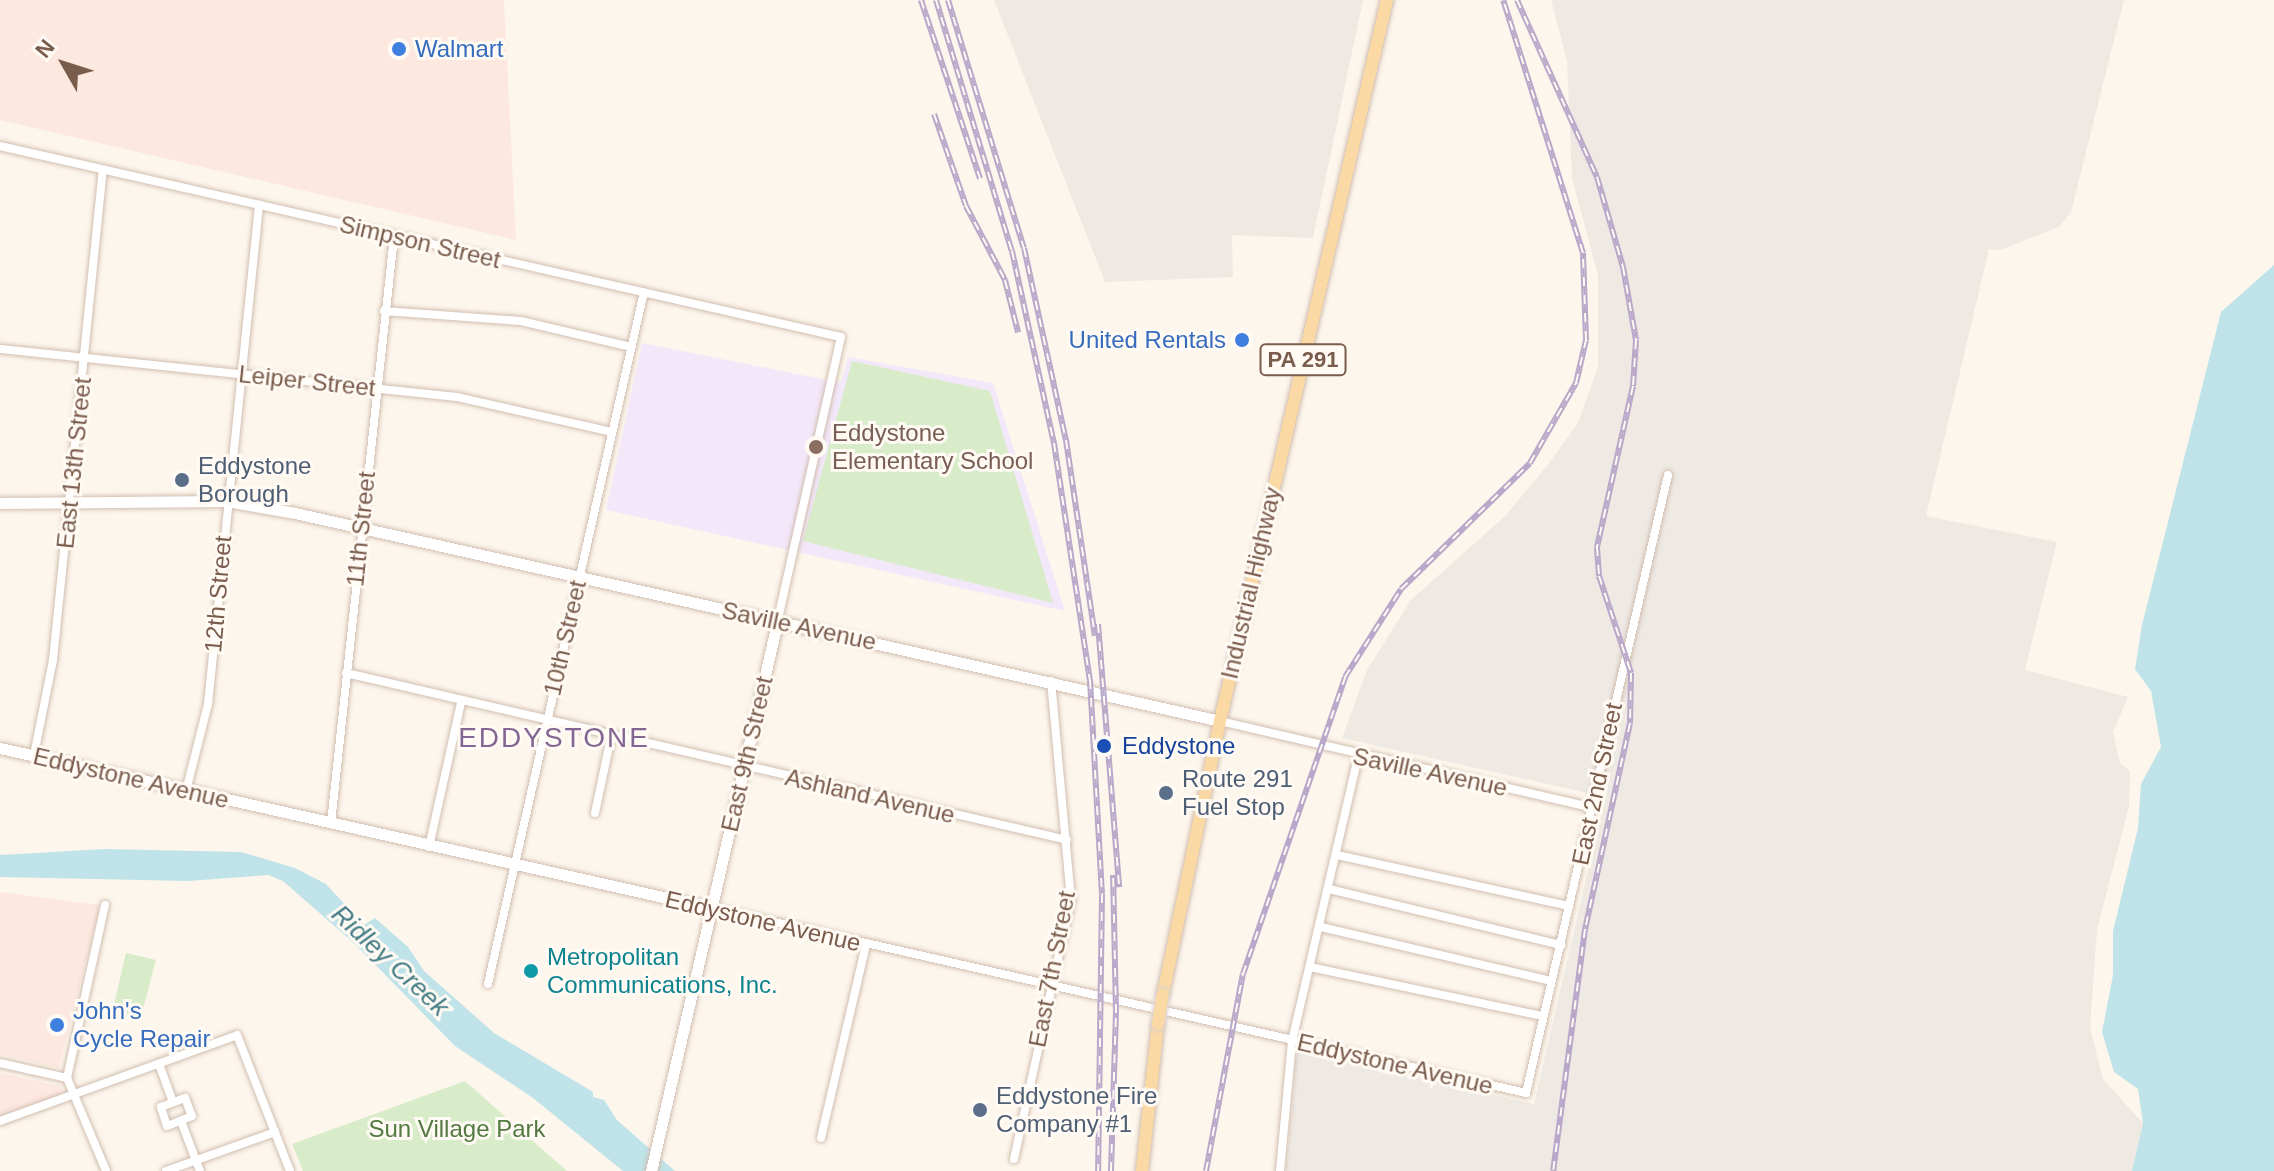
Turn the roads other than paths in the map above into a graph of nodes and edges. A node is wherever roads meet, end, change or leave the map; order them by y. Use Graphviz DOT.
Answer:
graph roads {
  1 [pos="1387,0"];
  2 [pos="0,146"];
  3 [pos="103,170"];
  4 [pos="259,205"];
  5 [pos="394,236"];
  6 [pos="644,292"];
  7 [pos="384,311"];
  8 [pos="841,337"];
  9 [pos="631,347"];
  10 [pos="0,349"];
  11 [pos="85,358"];
  12 [pos="240,374"];
  13 [pos="376,389"];
  14 [pos="612,432"];
  15 [pos="1668,475"];
  16 [pos="227,501"];
  17 [pos="70,502"];
  18 [pos="0,503"];
  19 [pos="361,528"];
  20 [pos="579,578"];
  21 [pos="777,623"];
  22 [pos="346,673"];
  23 [pos="1051,681"];
  24 [pos="461,703"];
  25 [pos="546,721"];
  26 [pos="1220,721"];
  27 [pos="611,737"];
  28 [pos="0,748"];
  29 [pos="34,755"];
  30 [pos="1358,757"];
  31 [pos="744,766"];
  32 [pos="186,791"];
  33 [pos="1591,807"];
  34 [pos="595,813"];
  35 [pos="331,823"];
  36 [pos="1067,840"];
  37 [pos="429,847"];
  38 [pos="1337,855"];
  39 [pos="513,865"];
  40 [pos="1329,889"];
  41 [pos="105,905"];
  42 [pos="1569,906"];
  43 [pos="712,908"];
  44 [pos="1321,927"];
  45 [pos="866,945"];
  46 [pos="1561,945"];
  47 [pos="1310,967"];
  48 [pos="1551,981"];
  49 [pos="488,984"];
  50 [pos="1050,986"];
  51 [pos="1543,1016"];
  52 [pos="1292,1041"];
  53 [pos="0,1063"];
  54 [pos="159,1064"];
  55 [pos="67,1078"];
  56 [pos="77,1093"];
  57 [pos="1526,1093"];
  58 [pos="173,1102"];
  59 [pos="0,1121"];
  60 [pos="181,1121"];
  61 [pos="275,1132"];
  62 [pos="821,1138"];
  63 [pos="1014,1159"];
  64 [pos="196,1160"];
  65 [pos="106,1171"];
  66 [pos="166,1171"];
  67 [pos="200,1171"];
  68 [pos="290,1171"];
  69 [pos="651,1171"];
  70 [pos="1142,1171"];
  71 [pos="1280,1171"];
  1 -- 26 [label="main road, Industrial Highway / PA 291"];
  2 -- 3 [label="street, Simpson Street"];
  3 -- 4 [label="street, Simpson Street"];
  3 -- 11 [label="street, East 13th Street"];
  4 -- 5 [label="street, Simpson Street"];
  4 -- 12 [label="street, 12th Street"];
  5 -- 6 [label="street, Simpson Street"];
  5 -- 7 [label="street, 11th Street"];
  6 -- 8 [label="street, Simpson Street"];
  6 -- 9 [label="street, 10th Street"];
  7 -- 9 [label="street"];
  7 -- 13 [label="street, 11th Street"];
  8 -- 21 [label="street, East 9th Street"];
  9 -- 14 [label="street, 10th Street"];
  10 -- 11 [label="street, Leiper Street"];
  11 -- 12 [label="street, Leiper Street"];
  11 -- 17 [label="street, East 13th Street"];
  12 -- 13 [label="street, Leiper Street"];
  12 -- 16 [label="street, 12th Street"];
  13 -- 14 [label="street, Leiper Street"];
  13 -- 19 [label="street, 11th Street"];
  14 -- 20 [label="street, 10th Street"];
  15 -- 33 [label="street, East 2nd Street"];
  16 -- 17 [label="street, Saville Avenue"];
  16 -- 19 [label="street, Saville Avenue"];
  16 -- 32 [label="street, 12th Street"];
  17 -- 18 [label="street, Saville Avenue"];
  17 -- 29 [label="street, East 13th Street"];
  19 -- 20 [label="street, Saville Avenue"];
  19 -- 22 [label="street, 11th Street"];
  20 -- 21 [label="street, Saville Avenue"];
  20 -- 25 [label="street, 10th Street"];
  21 -- 23 [label="street, Saville Avenue"];
  21 -- 31 [label="street, East 9th Street"];
  22 -- 24 [label="street, Ashland Avenue"];
  22 -- 35 [label="street, 11th Street"];
  23 -- 26 [label="street, Saville Avenue"];
  23 -- 36 [label="street, East 7th Street"];
  24 -- 25 [label="street, Ashland Avenue"];
  24 -- 37 [label="street"];
  25 -- 27 [label="street, Ashland Avenue"];
  25 -- 39 [label="street, 10th Street"];
  26 -- 30 [label="street, Saville Avenue"];
  26 -- 70 [label="main road, Industrial Highway / PA 291, bridge"];
  27 -- 31 [label="street, Ashland Avenue"];
  27 -- 34 [label="street"];
  28 -- 29 [label="street, Eddystone Avenue"];
  29 -- 32 [label="street, Eddystone Avenue"];
  30 -- 33 [label="street, Saville Avenue"];
  30 -- 38 [label="street"];
  31 -- 36 [label="street, Ashland Avenue"];
  31 -- 43 [label="street, East 9th Street"];
  32 -- 35 [label="street, Eddystone Avenue"];
  33 -- 42 [label="street, East 2nd Street"];
  35 -- 37 [label="street, Eddystone Avenue"];
  36 -- 50 [label="street, East 7th Street"];
  37 -- 39 [label="street, Eddystone Avenue"];
  38 -- 40 [label="street"];
  38 -- 42 [label="street"];
  39 -- 43 [label="street, Eddystone Avenue"];
  39 -- 49 [label="street, 10th Street"];
  40 -- 44 [label="street"];
  40 -- 46 [label="street"];
  41 -- 55 [label="street"];
  42 -- 46 [label="street, East 2nd Street"];
  43 -- 45 [label="street, Eddystone Avenue"];
  43 -- 69 [label="street, East 9th Street"];
  44 -- 47 [label="street"];
  44 -- 48 [label="street"];
  45 -- 50 [label="street, Eddystone Avenue"];
  45 -- 62 [label="street"];
  46 -- 48 [label="street, East 2nd Street"];
  47 -- 51 [label="street"];
  47 -- 52 [label="street"];
  48 -- 51 [label="street, East 2nd Street"];
  50 -- 52 [label="street, Eddystone Avenue"];
  50 -- 63 [label="street, East 7th Street"];
  51 -- 57 [label="street, East 2nd Street"];
  52 -- 57 [label="street, Eddystone Avenue"];
  52 -- 71 [label="street"];
  53 -- 55 [label="street"];
  54 -- 56 [label="street"];
  54 -- 58 [label="street"];
  54 -- 61 [label="street"];
  55 -- 56 [label="street"];
  56 -- 59 [label="street"];
  56 -- 65 [label="street"];
  58 -- 60 [label="street"];
  58 -- 60 [label="street"];
  60 -- 64 [label="street"];
  61 -- 64 [label="street"];
  61 -- 68 [label="street"];
  64 -- 66 [label="street"];
  64 -- 67 [label="street"];
}
